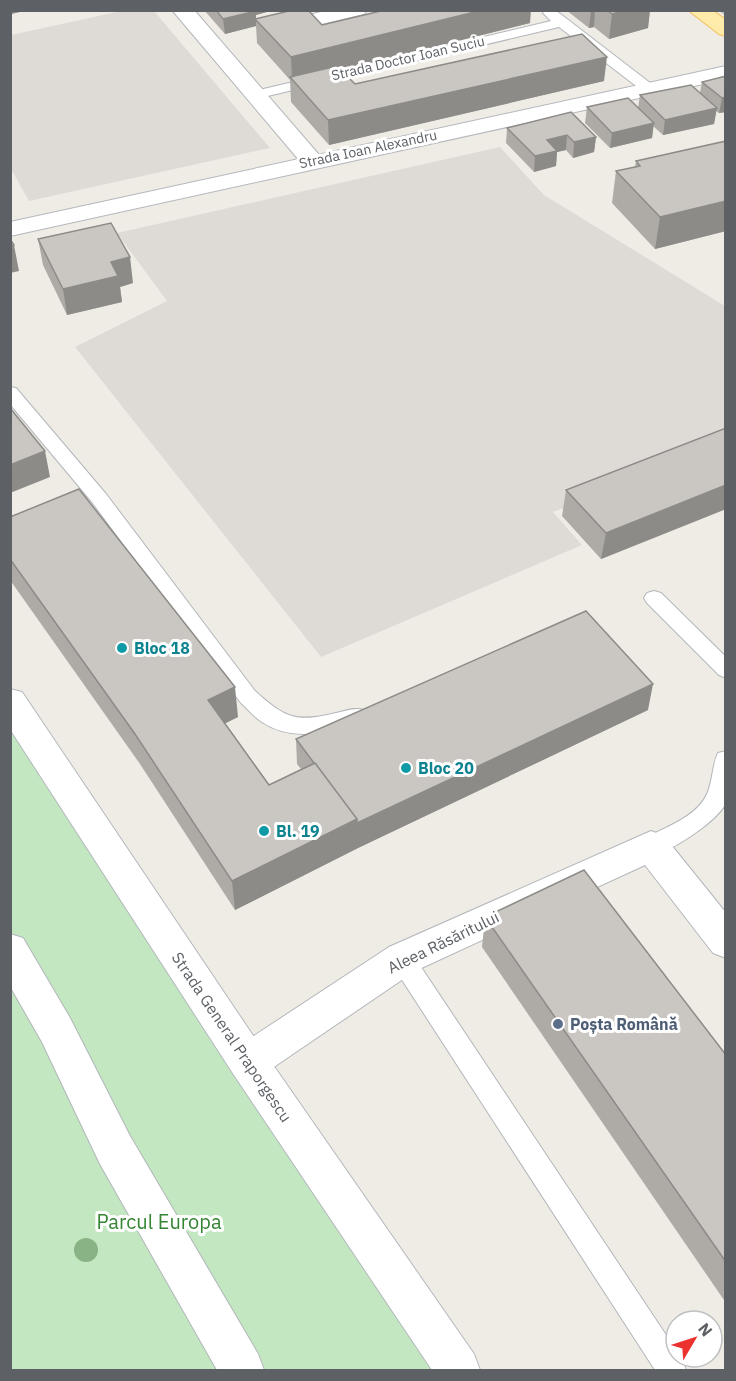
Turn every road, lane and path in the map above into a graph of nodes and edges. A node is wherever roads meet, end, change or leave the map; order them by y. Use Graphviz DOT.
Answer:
graph roads {
  1 [pos="182,10"];
  2 [pos="357,10"];
  3 [pos="548,10"];
  4 [pos="698,10"];
  5 [pos="305,22"];
  6 [pos="562,22"];
  7 [pos="726,30"];
  8 [pos="726,72"];
  9 [pos="649,89"];
  10 [pos="255,95"];
  11 [pos="312,161"];
  12 [pos="10,229"];
  13 [pos="10,392"];
  14 [pos="99,498"];
  15 [pos="77,507"];
  16 [pos="654,598"];
  17 [pos="726,670"];
  18 [pos="10,701"];
  19 [pos="372,710"];
  20 [pos="726,759"];
  21 [pos="722,798"];
  22 [pos="651,846"];
  23 [pos="726,942"];
  24 [pos="10,950"];
  25 [pos="402,959"];
  26 [pos="248,1062"];
  27 [pos="242,1371"];
  28 [pos="459,1371"];
  29 [pos="672,1371"];
  1 -- 10 [label="street"];
  2 -- 5 [label="street"];
  3 -- 6 [label="lane"];
  4 -- 7 [label="main road"];
  6 -- 9 [label="lane"];
  6 -- 10 [label="lane, Strada Doctor Ioan Suciu"];
  8 -- 9 [label="street, Strada Ioan Alexandru"];
  9 -- 11 [label="street, Strada Ioan Alexandru"];
  10 -- 11 [label="street"];
  11 -- 12 [label="street, Strada Ioan Alexandru"];
  13 -- 14 [label="lane"];
  14 -- 15 [label="lane"];
  14 -- 19 [label="lane"];
  16 -- 17 [label="lane"];
  18 -- 26 [label="street, Strada General Praporgescu"];
  20 -- 21 [label="lane, Aleea Răsăritului"];
  21 -- 22 [label="lane, Aleea Răsăritului"];
  22 -- 23 [label="street"];
  22 -- 25 [label="street, Aleea Răsăritului"];
  24 -- 27 [label="street"];
  25 -- 26 [label="street, Aleea Răsăritului"];
  25 -- 29 [label="lane"];
  26 -- 28 [label="street, Strada General Praporgescu"];
}
